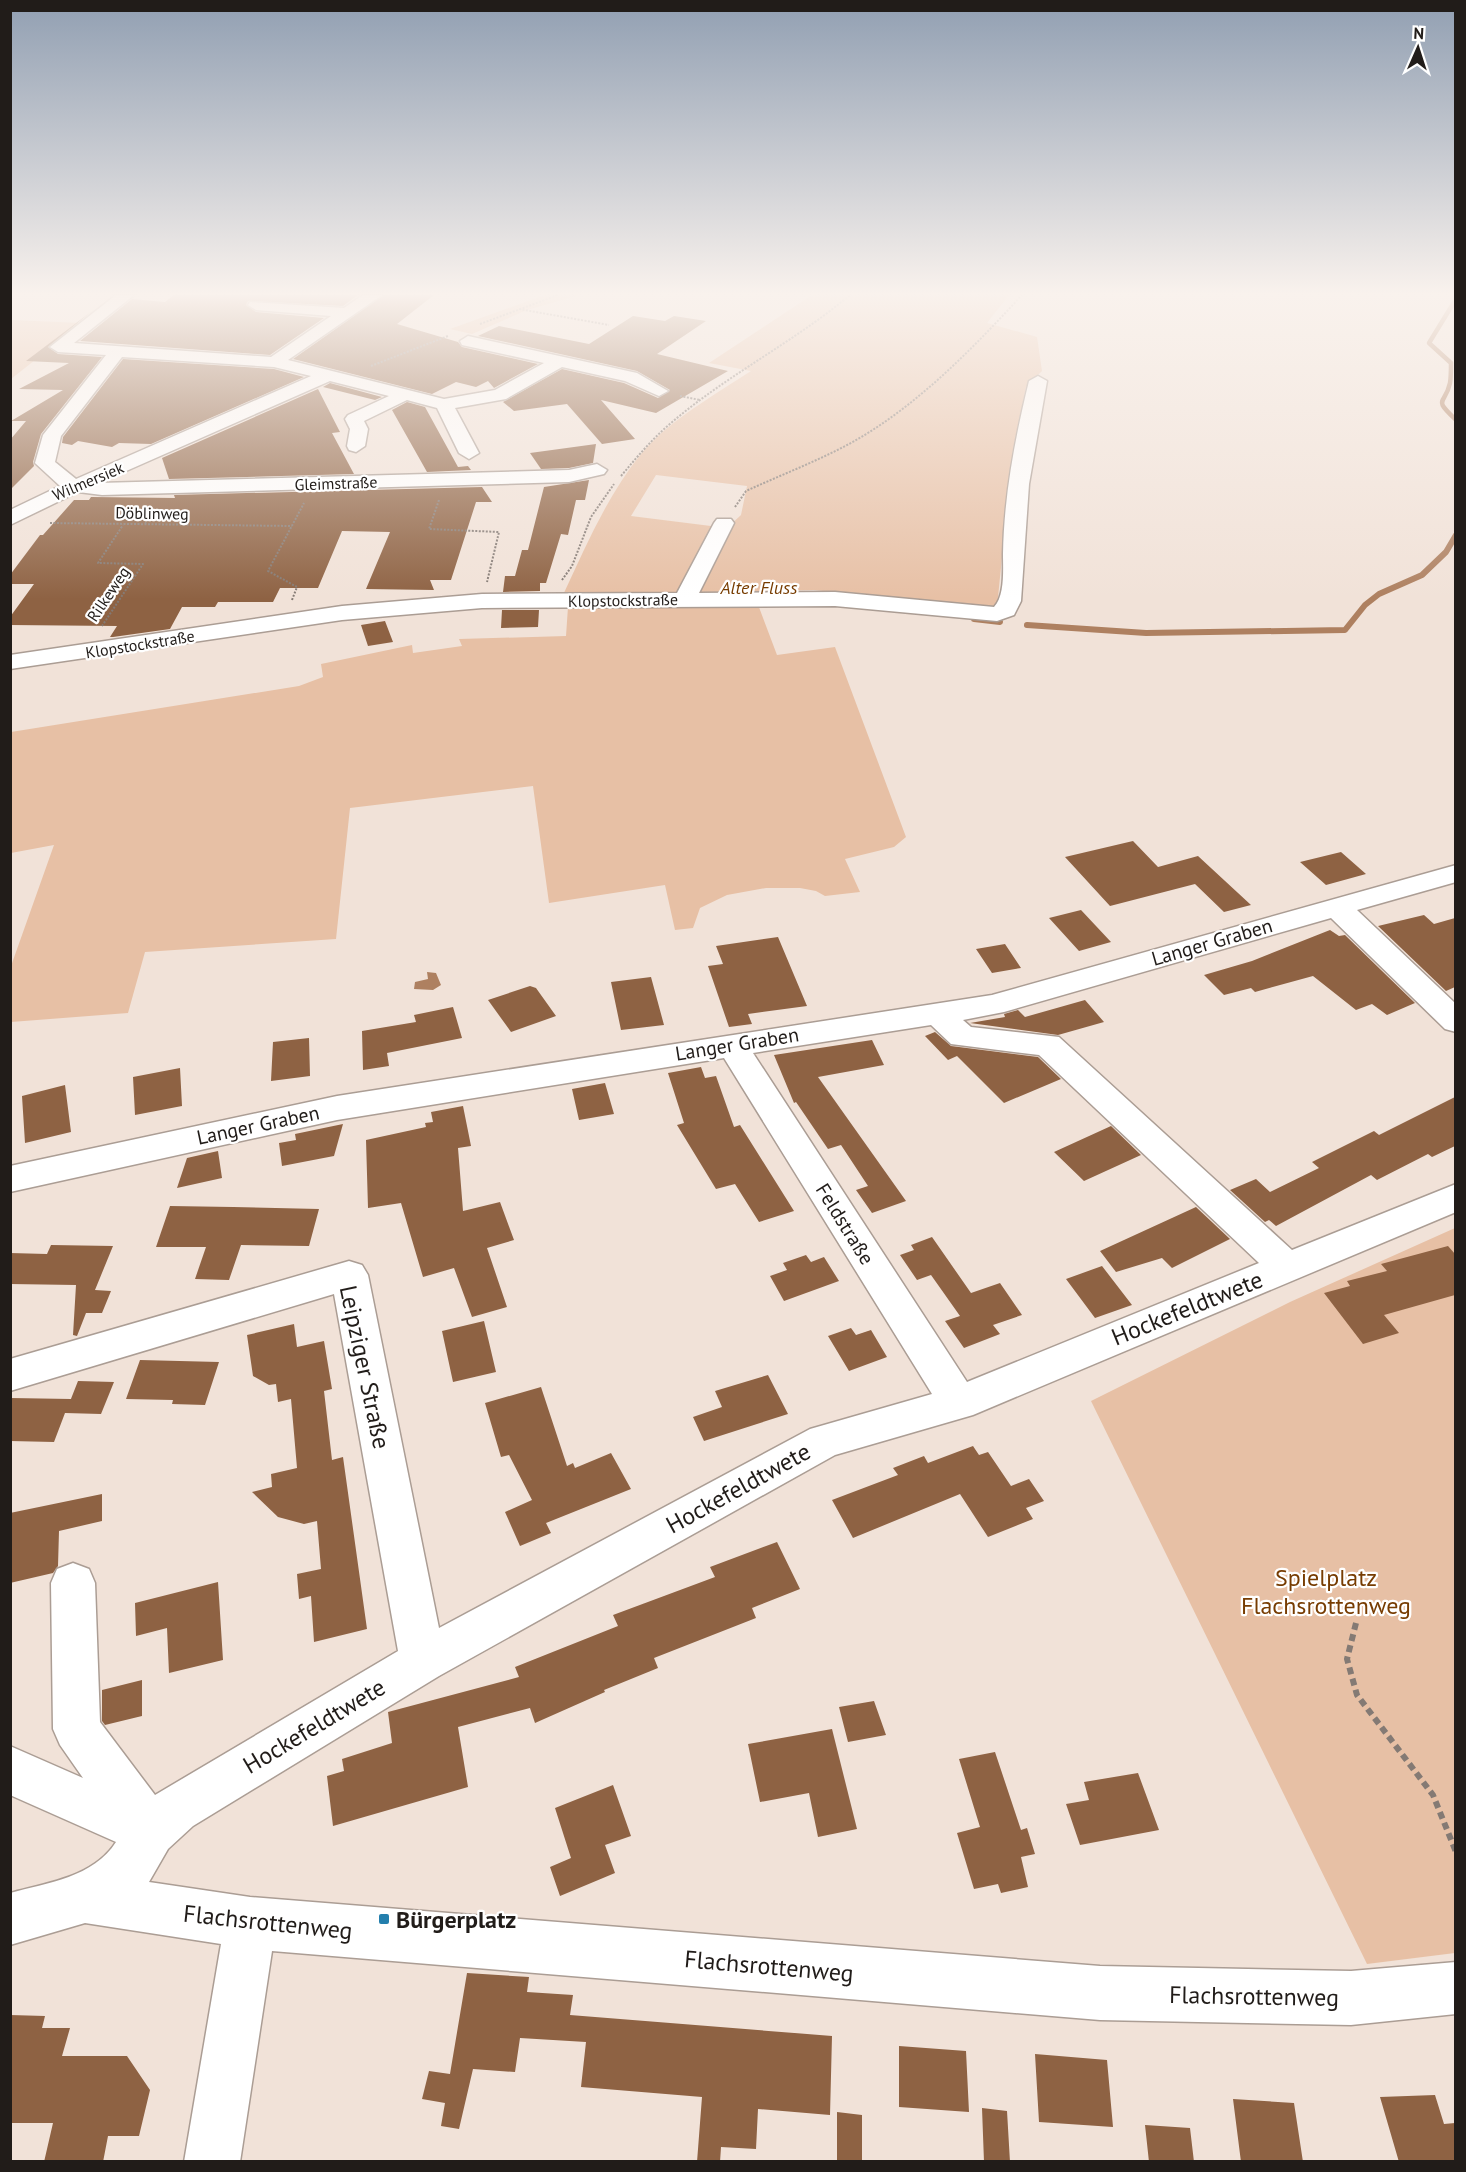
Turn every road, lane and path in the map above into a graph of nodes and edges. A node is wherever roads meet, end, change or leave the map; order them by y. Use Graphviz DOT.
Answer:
graph roads {
  1 [pos="82,396"];
  2 [pos="289,396"];
  3 [pos="401,396"];
  4 [pos="415,396"];
  5 [pos="492,396"];
  6 [pos="705,396"];
  7 [pos="915,396"];
  8 [pos="1035,396"];
  9 [pos="444,404"];
  10 [pos="356,446"];
  11 [pos="469,453"];
  12 [pos="597,470"];
  13 [pos="446,480"];
  14 [pos="315,484"];
  15 [pos="74,487"];
  16 [pos="144,488"];
  17 [pos="149,518"];
  18 [pos="10,519"];
  19 [pos="44,523"];
  20 [pos="724,523"];
  21 [pos="123,524"];
  22 [pos="292,526"];
  23 [pos="685,599"];
  24 [pos="482,601"];
  25 [pos="552,601"];
  26 [pos="282,622"];
  27 [pos="84,652"];
  28 [pos="10,663"];
  29 [pos="1455,873"];
  30 [pos="1336,906"];
  31 [pos="938,1013"];
  32 [pos="1455,1022"];
  33 [pos="731,1044"];
  34 [pos="10,1179"];
  35 [pos="1455,1197"];
  36 [pos="1287,1267"];
  37 [pos="10,1375"];
  38 [pos="959,1403"];
  39 [pos="73,1583"];
  40 [pos="1356,1623"];
  41 [pos="423,1661"];
  42 [pos="10,1770"];
  43 [pos="151,1832"];
  44 [pos="1455,1852"];
  45 [pos="85,1898"];
  46 [pos="10,1919"];
  47 [pos="250,1923"];
  48 [pos="1455,1988"];
  49 [pos="212,2162"];
  1 -- 15 [label="street"];
  2 -- 15 [label="street, Wilmersiek"];
  3 -- 10 [label="street"];
  4 -- 9 [label="street"];
  5 -- 9 [label="street"];
  6 -- 25 [label="path"];
  7 -- 20 [label="path"];
  8 -- 23 [label="street, Klopstockstraße"];
  9 -- 11 [label="street"];
  12 -- 13 [label="street, Gleimstraße"];
  13 -- 14 [label="street, Gleimstraße"];
  13 -- 24 [label="path"];
  14 -- 16 [label="street, Gleimstraße"];
  14 -- 22 [label="path"];
  15 -- 16 [label="street, Gleimstraße"];
  15 -- 18 [label="street, Wilmersiek"];
  16 -- 17 [label="street"];
  17 -- 21 [label="path, Döblinweg"];
  17 -- 22 [label="path, Döblinweg"];
  19 -- 21 [label="path, Döblinweg"];
  20 -- 23 [label="street"];
  21 -- 27 [label="path, Rilkeweg"];
  22 -- 26 [label="path"];
  23 -- 25 [label="street, Klopstockstraße"];
  24 -- 25 [label="street, Klopstockstraße"];
  24 -- 26 [label="street, Klopstockstraße"];
  26 -- 27 [label="street, Klopstockstraße"];
  27 -- 28 [label="street, Klopstockstraße"];
  29 -- 30 [label="street, Langer Graben"];
  30 -- 31 [label="street, Langer Graben"];
  30 -- 32 [label="street"];
  31 -- 33 [label="street, Langer Graben"];
  31 -- 36 [label="street"];
  33 -- 34 [label="street, Langer Graben"];
  33 -- 38 [label="street, Feldstraße"];
  35 -- 36 [label="street, Hockefeldtwete"];
  36 -- 38 [label="street, Hockefeldtwete"];
  37 -- 41 [label="street, Leipziger Straße"];
  38 -- 41 [label="street, Hockefeldtwete"];
  39 -- 43 [label="street"];
  40 -- 44 [label="path"];
  41 -- 43 [label="street, Hockefeldtwete"];
  42 -- 43 [label="street"];
  43 -- 45 [label="street, Hockefeldtwete"];
  45 -- 46 [label="street"];
  45 -- 47 [label="street, Flachsrottenweg"];
  47 -- 48 [label="street, Flachsrottenweg"];
  47 -- 49 [label="street"];
}
